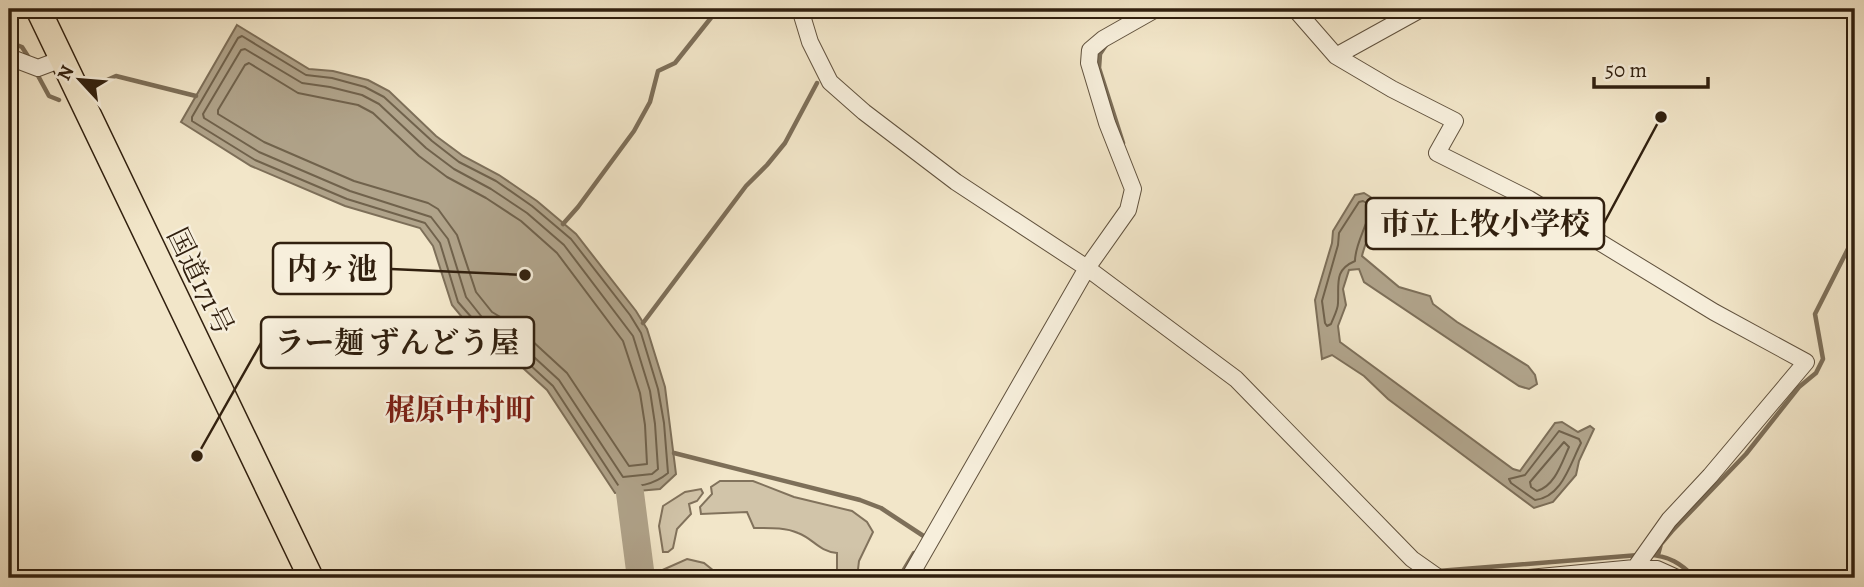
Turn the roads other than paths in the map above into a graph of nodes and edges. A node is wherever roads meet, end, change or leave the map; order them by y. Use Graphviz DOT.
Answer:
graph roads {
  1 [pos="38,9"];
  2 [pos="800,9"];
  3 [pos="1156,9"];
  4 [pos="1295,9"];
  5 [pos="1421,9"];
  6 [pos="1336,56"];
  7 [pos="9,57"];
  8 [pos="62,59"];
  9 [pos="1087,268"];
  10 [pos="1635,568"];
  11 [pos="311,578"];
  12 [pos="909,578"];
  13 [pos="1438,578"];
  14 [pos="1529,578"];
  15 [pos="1677,578"];
  1 -- 8 [label="highway, 国道171号"];
  2 -- 9 [label="street"];
  3 -- 9 [label="street"];
  4 -- 6 [label="street"];
  5 -- 6 [label="street"];
  6 -- 10 [label="street"];
  7 -- 8 [label="street"];
  8 -- 11 [label="highway, 国道171号"];
  9 -- 12 [label="street"];
  9 -- 13 [label="street"];
  10 -- 14 [label="street"];
  10 -- 15 [label="street"];
}
